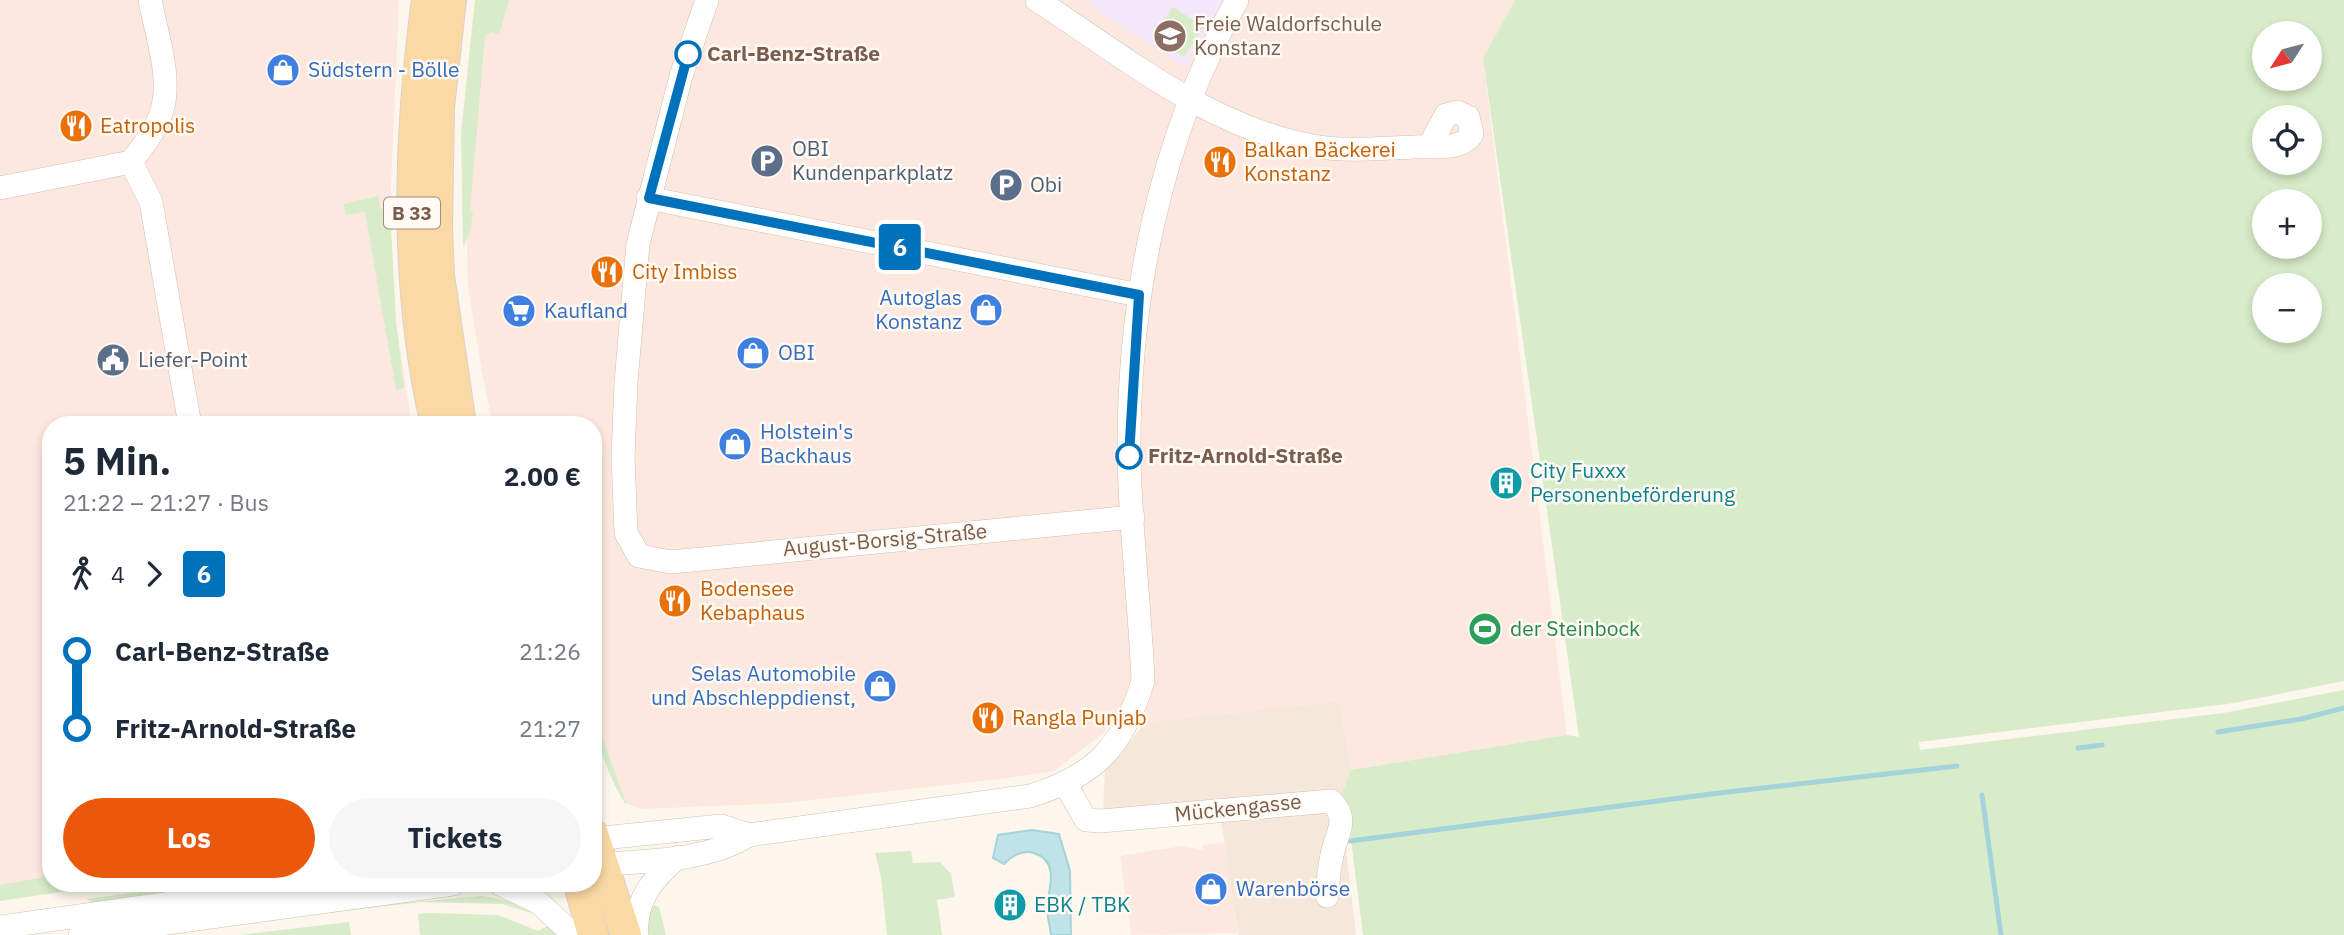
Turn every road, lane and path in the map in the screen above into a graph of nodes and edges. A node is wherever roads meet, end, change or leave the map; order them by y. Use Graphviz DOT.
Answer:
graph roads {
  1 [pos="150,0"];
  2 [pos="427,0"];
  3 [pos="451,0"];
  4 [pos="707,0"];
  5 [pos="1037,0"];
  6 [pos="1237,0"];
  7 [pos="1191,100"];
  8 [pos="1429,146"];
  9 [pos="131,162"];
  10 [pos="0,188"];
  11 [pos="649,198"];
  12 [pos="1139,295"];
  13 [pos="188,416"];
  14 [pos="434,416"];
  15 [pos="460,416"];
  16 [pos="1133,517"];
  17 [pos="1066,785"];
  18 [pos="749,835"];
  19 [pos="602,847"];
  20 [pos="602,849"];
  21 [pos="678,857"];
  22 [pos="602,865"];
  23 [pos="249,892"];
  24 [pos="394,892"];
  25 [pos="517,892"];
  26 [pos="581,892"];
  27 [pos="1327,895"];
  28 [pos="0,927"];
  29 [pos="80,935"];
  30 [pos="574,935"];
  31 [pos="593,935"];
  32 [pos="626,935"];
  33 [pos="637,935"];
  1 -- 9 [label="street"];
  2 -- 14 [label="main road, B 33"];
  3 -- 15 [label="main road, B 33"];
  4 -- 11 [label="street"];
  5 -- 7 [label="street"];
  6 -- 7 [label="street"];
  7 -- 8 [label="street"];
  7 -- 12 [label="street"];
  9 -- 10 [label="street"];
  9 -- 13 [label="street"];
  11 -- 12 [label="street"];
  11 -- 16 [label="street, August-Borsig-Straße"];
  12 -- 16 [label="street"];
  16 -- 17 [label="street"];
  17 -- 18 [label="street"];
  17 -- 27 [label="street, Mückengasse"];
  18 -- 19 [label="street"];
  18 -- 21 [label="street"];
  20 -- 21 [label="street"];
  21 -- 33 [label="street"];
  22 -- 32 [label="main road"];
  23 -- 28 [label="street"];
  24 -- 29 [label="street"];
  25 -- 30 [label="street"];
  26 -- 31 [label="main road"];
}
